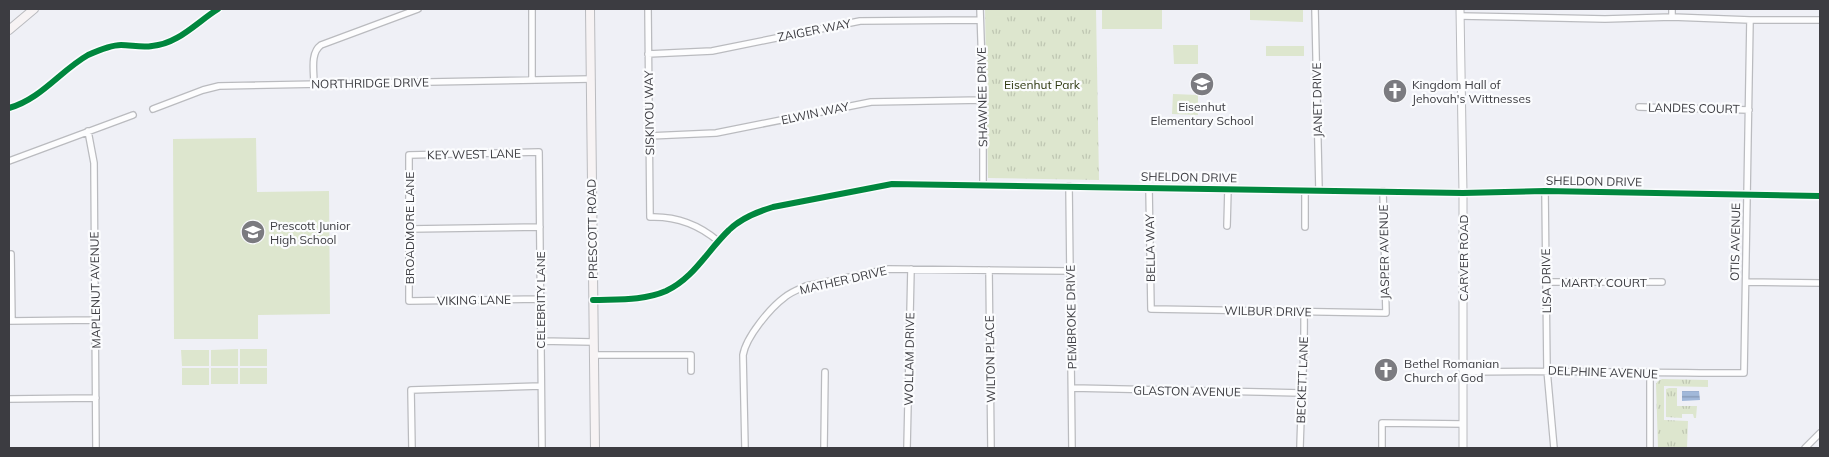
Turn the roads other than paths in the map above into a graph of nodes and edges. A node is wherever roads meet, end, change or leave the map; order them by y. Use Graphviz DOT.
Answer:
graph roads {
  1 [pos="34,9"];
  2 [pos="418,9"];
  3 [pos="532,9"];
  4 [pos="590,9"];
  5 [pos="648,9"];
  6 [pos="980,9"];
  7 [pos="1315,9"];
  8 [pos="1672,9"];
  9 [pos="1460,12"];
  10 [pos="1672,17"];
  11 [pos="980,20"];
  12 [pos="1750,20"];
  13 [pos="1820,20"];
  14 [pos="9,30"];
  15 [pos="648,54"];
  16 [pos="591,79"];
  17 [pos="532,80"];
  18 [pos="314,84"];
  19 [pos="983,100"];
  20 [pos="1639,107"];
  21 [pos="153,109"];
  22 [pos="1749,110"];
  23 [pos="133,115"];
  24 [pos="88,132"];
  25 [pos="649,136"];
  26 [pos="539,152"];
  27 [pos="409,155"];
  28 [pos="9,161"];
  29 [pos="983,185"];
  30 [pos="1069,186"];
  31 [pos="1150,188"];
  32 [pos="1228,189"];
  33 [pos="1305,190"];
  34 [pos="1319,190"];
  35 [pos="1383,191"];
  36 [pos="1545,191"];
  37 [pos="1463,193"];
  38 [pos="1747,195"];
  39 [pos="1820,196"];
  40 [pos="1227,226"];
  41 [pos="540,227"];
  42 [pos="1305,227"];
  43 [pos="409,230"];
  44 [pos="718,241"];
  45 [pos="11,254"];
  46 [pos="911,269"];
  47 [pos="989,270"];
  48 [pos="1070,271"];
  49 [pos="1547,282"];
  50 [pos="1662,282"];
  51 [pos="1746,282"];
  52 [pos="1820,283"];
  53 [pos="540,299"];
  54 [pos="593,300"];
  55 [pos="409,301"];
  56 [pos="1151,309"];
  57 [pos="1304,312"];
  58 [pos="1386,313"];
  59 [pos="96,320"];
  60 [pos="10,321"];
  61 [pos="540,341"];
  62 [pos="593,342"];
  63 [pos="593,354"];
  64 [pos="1547,370"];
  65 [pos="691,371"];
  66 [pos="825,372"];
  67 [pos="1463,372"];
  68 [pos="1650,373"];
  69 [pos="1744,373"];
  70 [pos="540,386"];
  71 [pos="1072,388"];
  72 [pos="1301,393"];
  73 [pos="96,398"];
  74 [pos="9,399"];
  75 [pos="1463,424"];
  76 [pos="1820,433"];
  77 [pos="96,448"];
  78 [pos="412,448"];
  79 [pos="542,448"];
  80 [pos="594,448"];
  81 [pos="745,448"];
  82 [pos="824,448"];
  83 [pos="907,448"];
  84 [pos="991,448"];
  85 [pos="1072,448"];
  86 [pos="1300,448"];
  87 [pos="1382,448"];
  88 [pos="1463,448"];
  89 [pos="1554,448"];
  90 [pos="1650,448"];
  91 [pos="1805,448"];
  1 -- 14 [label="main road"];
  2 -- 18 [label="street"];
  3 -- 17 [label="street"];
  4 -- 16 [label="main road, PRESCOTT ROAD"];
  5 -- 15 [label="street, SISKIYOU WAY"];
  6 -- 11 [label="street, SHAWNEE DRIVE"];
  7 -- 34 [label="street, JANET DRIVE"];
  8 -- 10 [label="street"];
  9 -- 10 [label="street"];
  9 -- 37 [label="street, CARVER ROAD"];
  10 -- 12 [label="street"];
  11 -- 15 [label="street, ZAIGER WAY"];
  11 -- 19 [label="street, SHAWNEE DRIVE"];
  12 -- 13 [label="street"];
  12 -- 22 [label="street, OTIS AVENUE"];
  15 -- 25 [label="street, SISKIYOU WAY"];
  16 -- 17 [label="street, NORTHRIDGE DRIVE"];
  16 -- 54 [label="main road, PRESCOTT ROAD"];
  17 -- 18 [label="street, NORTHRIDGE DRIVE"];
  18 -- 21 [label="street, NORTHRIDGE DRIVE"];
  19 -- 25 [label="street, ELWIN WAY"];
  19 -- 29 [label="street, SHAWNEE DRIVE"];
  20 -- 22 [label="street, LANDES COURT"];
  22 -- 38 [label="street, OTIS AVENUE"];
  23 -- 24 [label="street"];
  24 -- 28 [label="street"];
  24 -- 59 [label="street, MAPLENUT AVENUE"];
  25 -- 44 [label="street, SISKIYOU WAY"];
  26 -- 27 [label="street, KEY WEST LANE"];
  26 -- 41 [label="street, CELEBRITY LANE"];
  27 -- 43 [label="street, BROADMORE LANE"];
  29 -- 30 [label="street, SHELDON DRIVE"];
  29 -- 44 [label="street, SHELDON DRIVE"];
  30 -- 31 [label="street, SHELDON DRIVE"];
  30 -- 48 [label="street, PEMBROKE DRIVE"];
  31 -- 32 [label="street, SHELDON DRIVE"];
  31 -- 56 [label="street, BELLA WAY"];
  32 -- 33 [label="street, SHELDON DRIVE"];
  32 -- 40 [label="street"];
  33 -- 34 [label="street, SHELDON DRIVE"];
  33 -- 42 [label="street"];
  34 -- 35 [label="street, SHELDON DRIVE"];
  35 -- 37 [label="street, SHELDON DRIVE"];
  35 -- 58 [label="street, JASPER AVENUE"];
  36 -- 37 [label="street, SHELDON DRIVE"];
  36 -- 38 [label="street, SHELDON DRIVE"];
  36 -- 49 [label="street, LISA DRIVE"];
  37 -- 67 [label="street, CARVER ROAD"];
  38 -- 39 [label="street, SHELDON DRIVE"];
  38 -- 51 [label="street, OTIS AVENUE"];
  41 -- 43 [label="street"];
  41 -- 53 [label="street, CELEBRITY LANE"];
  43 -- 55 [label="street, BROADMORE LANE"];
  44 -- 54 [label="street, SHELDON DRIVE"];
  45 -- 60 [label="street"];
  46 -- 47 [label="street, MATHER DRIVE"];
  46 -- 81 [label="street, MATHER DRIVE"];
  46 -- 83 [label="street, WOLLAM DRIVE"];
  47 -- 48 [label="street, MATHER DRIVE"];
  47 -- 84 [label="street, WILTON PLACE"];
  48 -- 71 [label="street, PEMBROKE DRIVE"];
  49 -- 50 [label="street, MARTY COURT"];
  49 -- 64 [label="street, LISA DRIVE"];
  51 -- 52 [label="street"];
  51 -- 69 [label="street, OTIS AVENUE"];
  53 -- 55 [label="street, VIKING LANE"];
  53 -- 61 [label="street, CELEBRITY LANE"];
  54 -- 62 [label="main road, PRESCOTT ROAD"];
  56 -- 57 [label="street, WILBUR DRIVE"];
  57 -- 58 [label="street, WILBUR DRIVE"];
  57 -- 72 [label="street, BECKETT LANE"];
  59 -- 60 [label="street"];
  59 -- 73 [label="street, MAPLENUT AVENUE"];
  61 -- 62 [label="street"];
  61 -- 70 [label="street, CELEBRITY LANE"];
  62 -- 63 [label="main road, PRESCOTT ROAD"];
  63 -- 65 [label="street"];
  63 -- 80 [label="main road, PRESCOTT ROAD"];
  64 -- 67 [label="street, DELPHINE AVENUE"];
  64 -- 68 [label="street, DELPHINE AVENUE"];
  64 -- 89 [label="street, LISA DRIVE"];
  66 -- 82 [label="street"];
  67 -- 75 [label="street, CARVER ROAD"];
  68 -- 69 [label="street, DELPHINE AVENUE"];
  68 -- 90 [label="street"];
  70 -- 78 [label="street"];
  70 -- 79 [label="street, CELEBRITY LANE"];
  71 -- 72 [label="street, GLASTON AVENUE"];
  71 -- 85 [label="street, PEMBROKE DRIVE"];
  72 -- 86 [label="street, BECKETT LANE"];
  73 -- 74 [label="street"];
  73 -- 77 [label="street, MAPLENUT AVENUE"];
  75 -- 87 [label="street"];
  75 -- 88 [label="street, CARVER ROAD"];
  76 -- 91 [label="street"];
}
